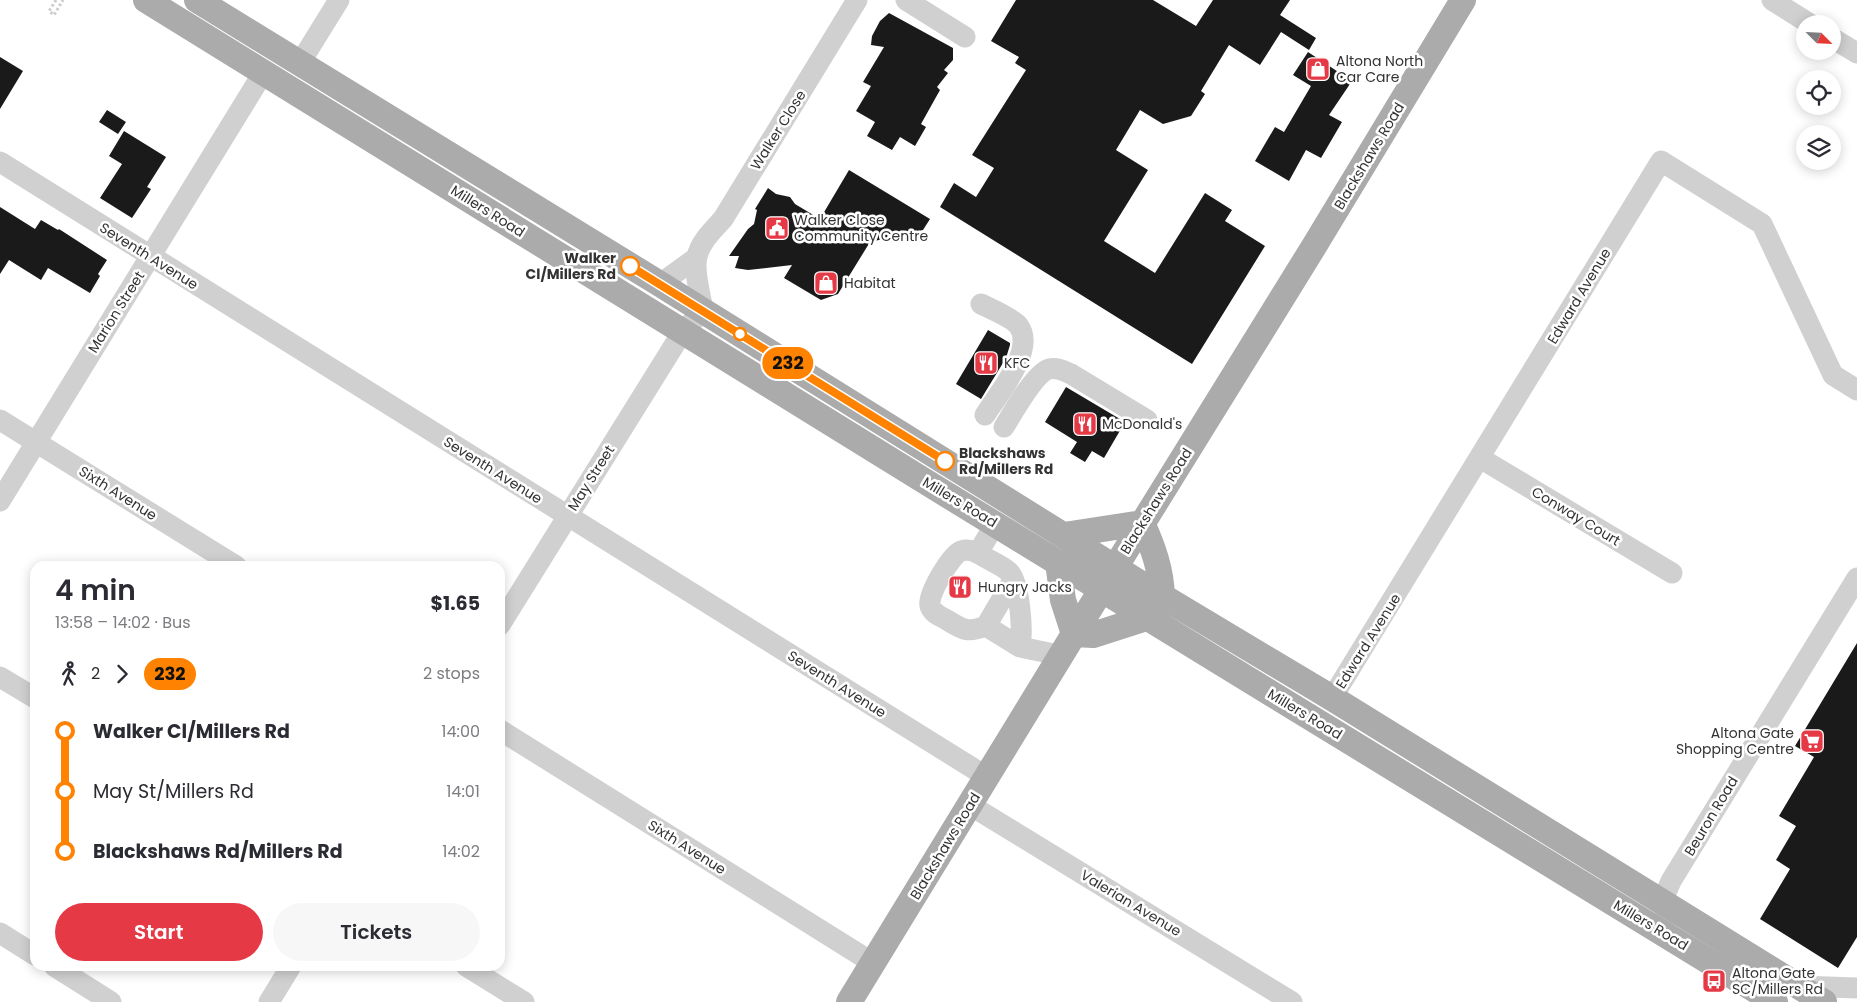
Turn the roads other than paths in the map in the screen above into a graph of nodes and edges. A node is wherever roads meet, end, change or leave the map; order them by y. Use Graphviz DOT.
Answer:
graph roads {
  1 [pos="146,0"];
  2 [pos="197,0"];
  3 [pos="339,0"];
  4 [pos="857,0"];
  5 [pos="906,0"];
  6 [pos="1463,0"];
  7 [pos="1772,0"];
  8 [pos="1796,15"];
  9 [pos="965,37"];
  10 [pos="1841,43"];
  11 [pos="1857,53"];
  12 [pos="300,63"];
  13 [pos="263,73"];
  14 [pos="0,162"];
  15 [pos="150,256"];
  16 [pos="696,258"];
  17 [pos="660,284"];
  18 [pos="981,304"];
  19 [pos="696,306"];
  20 [pos="683,331"];
  21 [pos="1857,390"];
  22 [pos="989,409"];
  23 [pos="0,420"];
  24 [pos="1146,420"];
  25 [pos="1004,427"];
  26 [pos="36,442"];
  27 [pos="1480,458"];
  28 [pos="0,501"];
  29 [pos="567,516"];
  30 [pos="1142,523"];
  31 [pos="995,524"];
  32 [pos="1064,534"];
  33 [pos="978,553"];
  34 [pos="228,561"];
  35 [pos="1058,562"];
  36 [pos="1672,573"];
  37 [pos="1108,578"];
  38 [pos="1857,578"];
  39 [pos="1013,580"];
  40 [pos="1155,606"];
  41 [pos="505,617"];
  42 [pos="986,626"];
  43 [pos="1074,634"];
  44 [pos="1020,646"];
  45 [pos="1054,667"];
  46 [pos="0,676"];
  47 [pos="30,695"];
  48 [pos="1332,698"];
  49 [pos="505,733"];
  50 [pos="987,777"];
  51 [pos="970,805"];
  52 [pos="1662,902"];
  53 [pos="0,933"];
  54 [pos="1694,951"];
  55 [pos="30,952"];
  56 [pos="873,963"];
  57 [pos="62,971"];
  58 [pos="288,971"];
  59 [pos="474,971"];
  60 [pos="1798,986"];
  61 [pos="1857,988"];
  62 [pos="111,1002"];
  63 [pos="269,1002"];
  64 [pos="524,1002"];
  65 [pos="849,1002"];
  66 [pos="1292,1002"];
  67 [pos="1775,1002"];
  68 [pos="1824,1002"];
  1 -- 13 [label="main road, Millers Road"];
  2 -- 12 [label="main road, Millers Road"];
  3 -- 12 [label="street"];
  4 -- 16 [label="street, Walker Close"];
  5 -- 9 [label="street"];
  6 -- 30 [label="main road, Blackshaws Road"];
  7 -- 8 [label="street"];
  10 -- 11 [label="street"];
  12 -- 17 [label="main road, Millers Road"];
  13 -- 15 [label="street, Marion Street"];
  13 -- 20 [label="main road, Millers Road"];
  14 -- 15 [label="street, Seventh Avenue"];
  15 -- 26 [label="street, Marion Street"];
  15 -- 29 [label="street, Seventh Avenue"];
  16 -- 17 [label="street, Walker Close"];
  16 -- 19 [label="street"];
  17 -- 19 [label="main road, Millers Road"];
  18 -- 22 [label="street"];
  19 -- 20 [label="street, May Street"];
  19 -- 32 [label="main road, Millers Road"];
  20 -- 29 [label="street, May Street"];
  20 -- 31 [label="main road, Millers Road"];
  21 -- 27 [label="street, Edward Avenue"];
  23 -- 26 [label="street, Sixth Avenue"];
  24 -- 25 [label="street"];
  26 -- 28 [label="street, Marion Street"];
  26 -- 34 [label="street, Sixth Avenue"];
  27 -- 36 [label="street, Conway Court"];
  27 -- 48 [label="street, Edward Avenue"];
  29 -- 41 [label="street, May Street"];
  29 -- 50 [label="street, Seventh Avenue"];
  30 -- 32 [label="main road"];
  30 -- 37 [label="main road, Blackshaws Road"];
  30 -- 40 [label="main road"];
  31 -- 33 [label="street"];
  31 -- 35 [label="main road, Millers Road"];
  32 -- 37 [label="main road, Millers Road"];
  33 -- 39 [label="street"];
  33 -- 42 [label="street"];
  35 -- 37 [label="main road, Millers Road"];
  35 -- 43 [label="main road"];
  37 -- 40 [label="main road, Millers Road"];
  37 -- 43 [label="main road, Blackshaws Road"];
  38 -- 52 [label="street, Beuron Road"];
  39 -- 42 [label="street"];
  39 -- 44 [label="street"];
  40 -- 43 [label="main road"];
  40 -- 48 [label="main road, Millers Road"];
  40 -- 54 [label="main road, Millers Road"];
  42 -- 44 [label="street"];
  43 -- 45 [label="main road, Blackshaws Road"];
  44 -- 45 [label="street"];
  45 -- 50 [label="main road, Blackshaws Road"];
  46 -- 47 [label="street"];
  48 -- 52 [label="main road, Millers Road"];
  49 -- 56 [label="street, Sixth Avenue"];
  50 -- 51 [label="main road, Blackshaws Road"];
  51 -- 56 [label="main road, Blackshaws Road"];
  51 -- 66 [label="street, Valerian Avenue"];
  52 -- 54 [label="street"];
  52 -- 60 [label="main road, Millers Road"];
  53 -- 55 [label="street"];
  54 -- 67 [label="main road, Millers Road"];
  56 -- 65 [label="main road, Blackshaws Road"];
  57 -- 62 [label="street"];
  58 -- 63 [label="street"];
  59 -- 64 [label="street"];
  60 -- 61 [label="street"];
  60 -- 68 [label="main road, Millers Road"];
}
